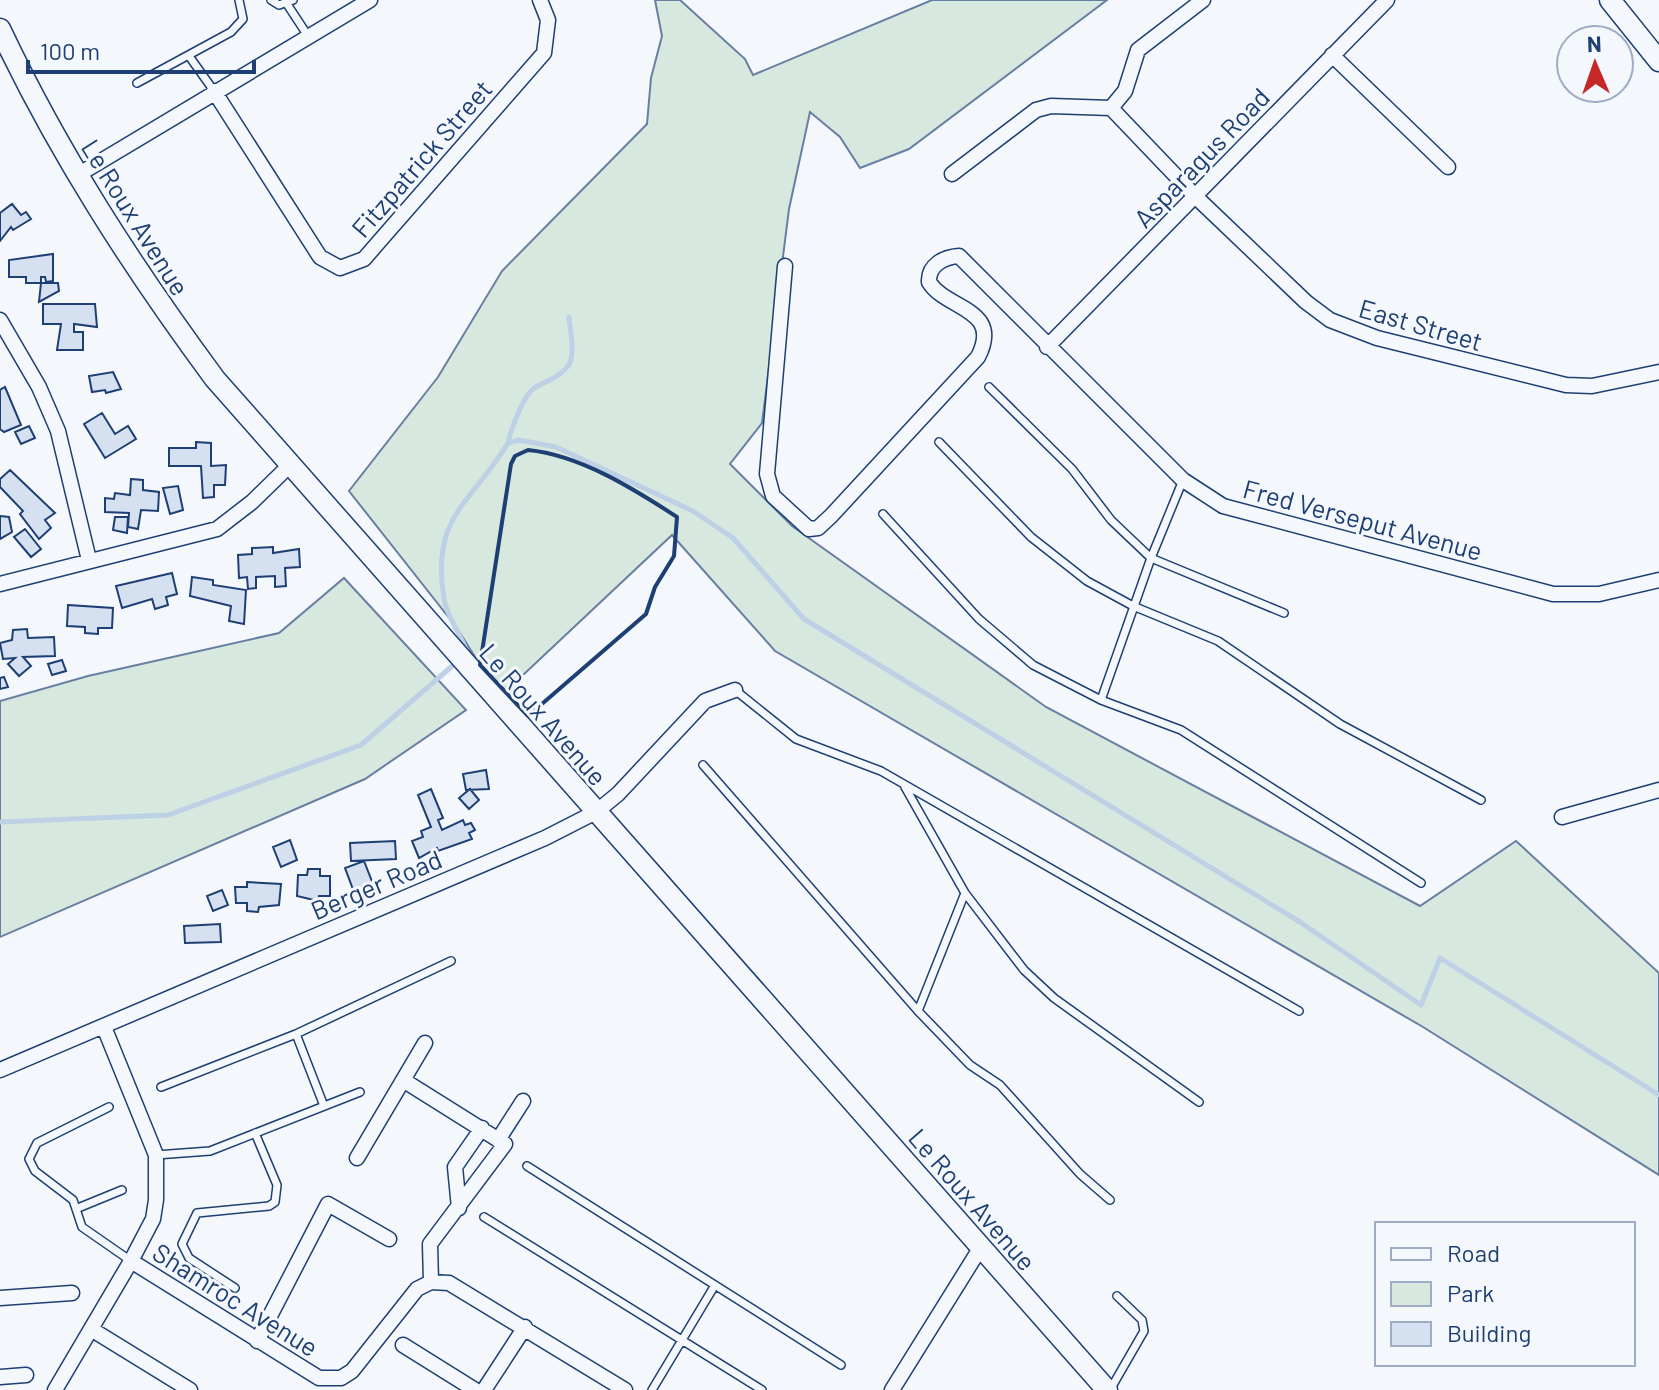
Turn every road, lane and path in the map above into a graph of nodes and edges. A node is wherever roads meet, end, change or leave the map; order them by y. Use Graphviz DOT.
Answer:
graph roads {
  1 [pos="239,0"];
  2 [pos="271,0"];
  3 [pos="370,0"];
  4 [pos="540,0"];
  5 [pos="1203,0"];
  6 [pos="1387,0"];
  7 [pos="1610,0"];
  8 [pos="290,2"];
  9 [pos="308,36"];
  10 [pos="2,38"];
  11 [pos="1332,55"];
  12 [pos="189,56"];
  13 [pos="1659,61"];
  14 [pos="137,83"];
  15 [pos="214,91"];
  16 [pos="1111,108"];
  17 [pos="1448,167"];
  18 [pos="952,174"];
  19 [pos="76,176"];
  20 [pos="1196,197"];
  21 [pos="785,266"];
  22 [pos="0,320"];
  23 [pos="1047,347"];
  24 [pos="1659,372"];
  25 [pos="989,387"];
  26 [pos="939,442"];
  27 [pos="290,465"];
  28 [pos="1183,480"];
  29 [pos="883,514"];
  30 [pos="1151,558"];
  31 [pos="89,560"];
  32 [pos="1659,580"];
  33 [pos="0,584"];
  34 [pos="1133,606"];
  35 [pos="1284,613"];
  36 [pos="735,690"];
  37 [pos="1101,700"];
  38 [pos="703,765"];
  39 [pos="904,785"];
  40 [pos="1659,790"];
  41 [pos="1481,800"];
  42 [pos="596,812"];
  43 [pos="1562,817"];
  44 [pos="1421,883"];
  45 [pos="965,893"];
  46 [pos="451,961"];
  47 [pos="918,1011"];
  48 [pos="1299,1011"];
  49 [pos="104,1027"];
  50 [pos="296,1034"];
  51 [pos="425,1043"];
  52 [pos="0,1070"];
  53 [pos="403,1080"];
  54 [pos="161,1087"];
  55 [pos="360,1092"];
  56 [pos="523,1101"];
  57 [pos="1199,1102"];
  58 [pos="324,1106"];
  59 [pos="109,1107"];
  60 [pos="482,1128"];
  61 [pos="255,1133"];
  62 [pos="502,1142"];
  63 [pos="156,1155"];
  64 [pos="357,1158"];
  65 [pos="527,1166"];
  66 [pos="122,1190"];
  67 [pos="1110,1200"];
  68 [pos="78,1208"];
  69 [pos="459,1208"];
  70 [pos="484,1217"];
  71 [pos="389,1239"];
  72 [pos="981,1247"];
  73 [pos="131,1261"];
  74 [pos="431,1282"];
  75 [pos="715,1285"];
  76 [pos="235,1288"];
  77 [pos="72,1293"];
  78 [pos="1117,1296"];
  79 [pos="0,1298"];
  80 [pos="525,1327"];
  81 [pos="91,1329"];
  82 [pos="257,1341"];
  83 [pos="680,1341"];
  84 [pos="403,1345"];
  85 [pos="841,1365"];
  86 [pos="26,1375"];
  87 [pos="0,1377"];
  88 [pos="55,1390"];
  89 [pos="190,1390"];
  90 [pos="475,1390"];
  91 [pos="484,1390"];
  92 [pos="625,1390"];
  93 [pos="652,1390"];
  94 [pos="762,1390"];
  95 [pos="892,1390"];
  96 [pos="1109,1390"];
  1 -- 12 [label="lane"];
  2 -- 8 [label="lane"];
  3 -- 9 [label="street"];
  4 -- 15 [label="street, Fitzpatrick Street"];
  5 -- 16 [label="street"];
  6 -- 11 [label="street, Asparagus Road"];
  7 -- 13 [label="main road"];
  8 -- 9 [label="lane"];
  9 -- 15 [label="street"];
  10 -- 19 [label="main road, Le Roux Avenue"];
  11 -- 17 [label="street"];
  11 -- 20 [label="street, Asparagus Road"];
  12 -- 14 [label="lane"];
  12 -- 15 [label="lane"];
  15 -- 19 [label="street"];
  16 -- 18 [label="street"];
  16 -- 20 [label="street, East Street"];
  19 -- 27 [label="main road, Le Roux Avenue"];
  20 -- 23 [label="street, Asparagus Road"];
  20 -- 24 [label="street, East Street"];
  21 -- 23 [label="street, Fred Verseput Avenue"];
  22 -- 31 [label="street"];
  23 -- 28 [label="street, Fred Verseput Avenue"];
  25 -- 30 [label="lane"];
  26 -- 34 [label="lane"];
  27 -- 31 [label="street"];
  27 -- 42 [label="main road, Le Roux Avenue"];
  28 -- 30 [label="lane"];
  28 -- 32 [label="street, Fred Verseput Avenue"];
  29 -- 37 [label="lane"];
  30 -- 34 [label="lane"];
  30 -- 35 [label="lane"];
  31 -- 33 [label="street"];
  34 -- 37 [label="lane"];
  34 -- 41 [label="lane"];
  36 -- 39 [label="lane"];
  36 -- 42 [label="street, Berger Road"];
  37 -- 44 [label="lane"];
  38 -- 47 [label="lane"];
  39 -- 45 [label="lane"];
  39 -- 48 [label="lane"];
  40 -- 43 [label="street"];
  42 -- 49 [label="street, Berger Road"];
  42 -- 72 [label="main road, Le Roux Avenue"];
  45 -- 47 [label="lane"];
  45 -- 57 [label="lane"];
  46 -- 50 [label="lane"];
  47 -- 67 [label="lane"];
  49 -- 52 [label="street, Berger Road"];
  49 -- 63 [label="street"];
  50 -- 54 [label="lane"];
  50 -- 58 [label="lane"];
  51 -- 53 [label="street"];
  53 -- 60 [label="street"];
  53 -- 64 [label="street"];
  55 -- 58 [label="lane"];
  56 -- 62 [label="street"];
  58 -- 61 [label="lane"];
  59 -- 68 [label="lane"];
  60 -- 62 [label="street"];
  60 -- 69 [label="street"];
  61 -- 63 [label="lane"];
  61 -- 76 [label="lane"];
  62 -- 69 [label="street"];
  63 -- 73 [label="street"];
  65 -- 75 [label="lane"];
  66 -- 68 [label="lane"];
  68 -- 73 [label="lane"];
  69 -- 74 [label="street"];
  70 -- 83 [label="lane"];
  71 -- 82 [label="street"];
  72 -- 95 [label="street"];
  72 -- 96 [label="main road, Le Roux Avenue"];
  73 -- 81 [label="street"];
  73 -- 82 [label="street, Shamroc Avenue"];
  74 -- 80 [label="street"];
  74 -- 82 [label="street, Shamroc Avenue"];
  75 -- 83 [label="lane"];
  75 -- 85 [label="lane"];
  77 -- 79 [label="street"];
  78 -- 96 [label="lane"];
  80 -- 91 [label="street"];
  80 -- 92 [label="street"];
  81 -- 88 [label="street"];
  81 -- 89 [label="street"];
  83 -- 93 [label="lane"];
  83 -- 94 [label="lane"];
  84 -- 90 [label="street"];
  86 -- 87 [label="street"];
}
